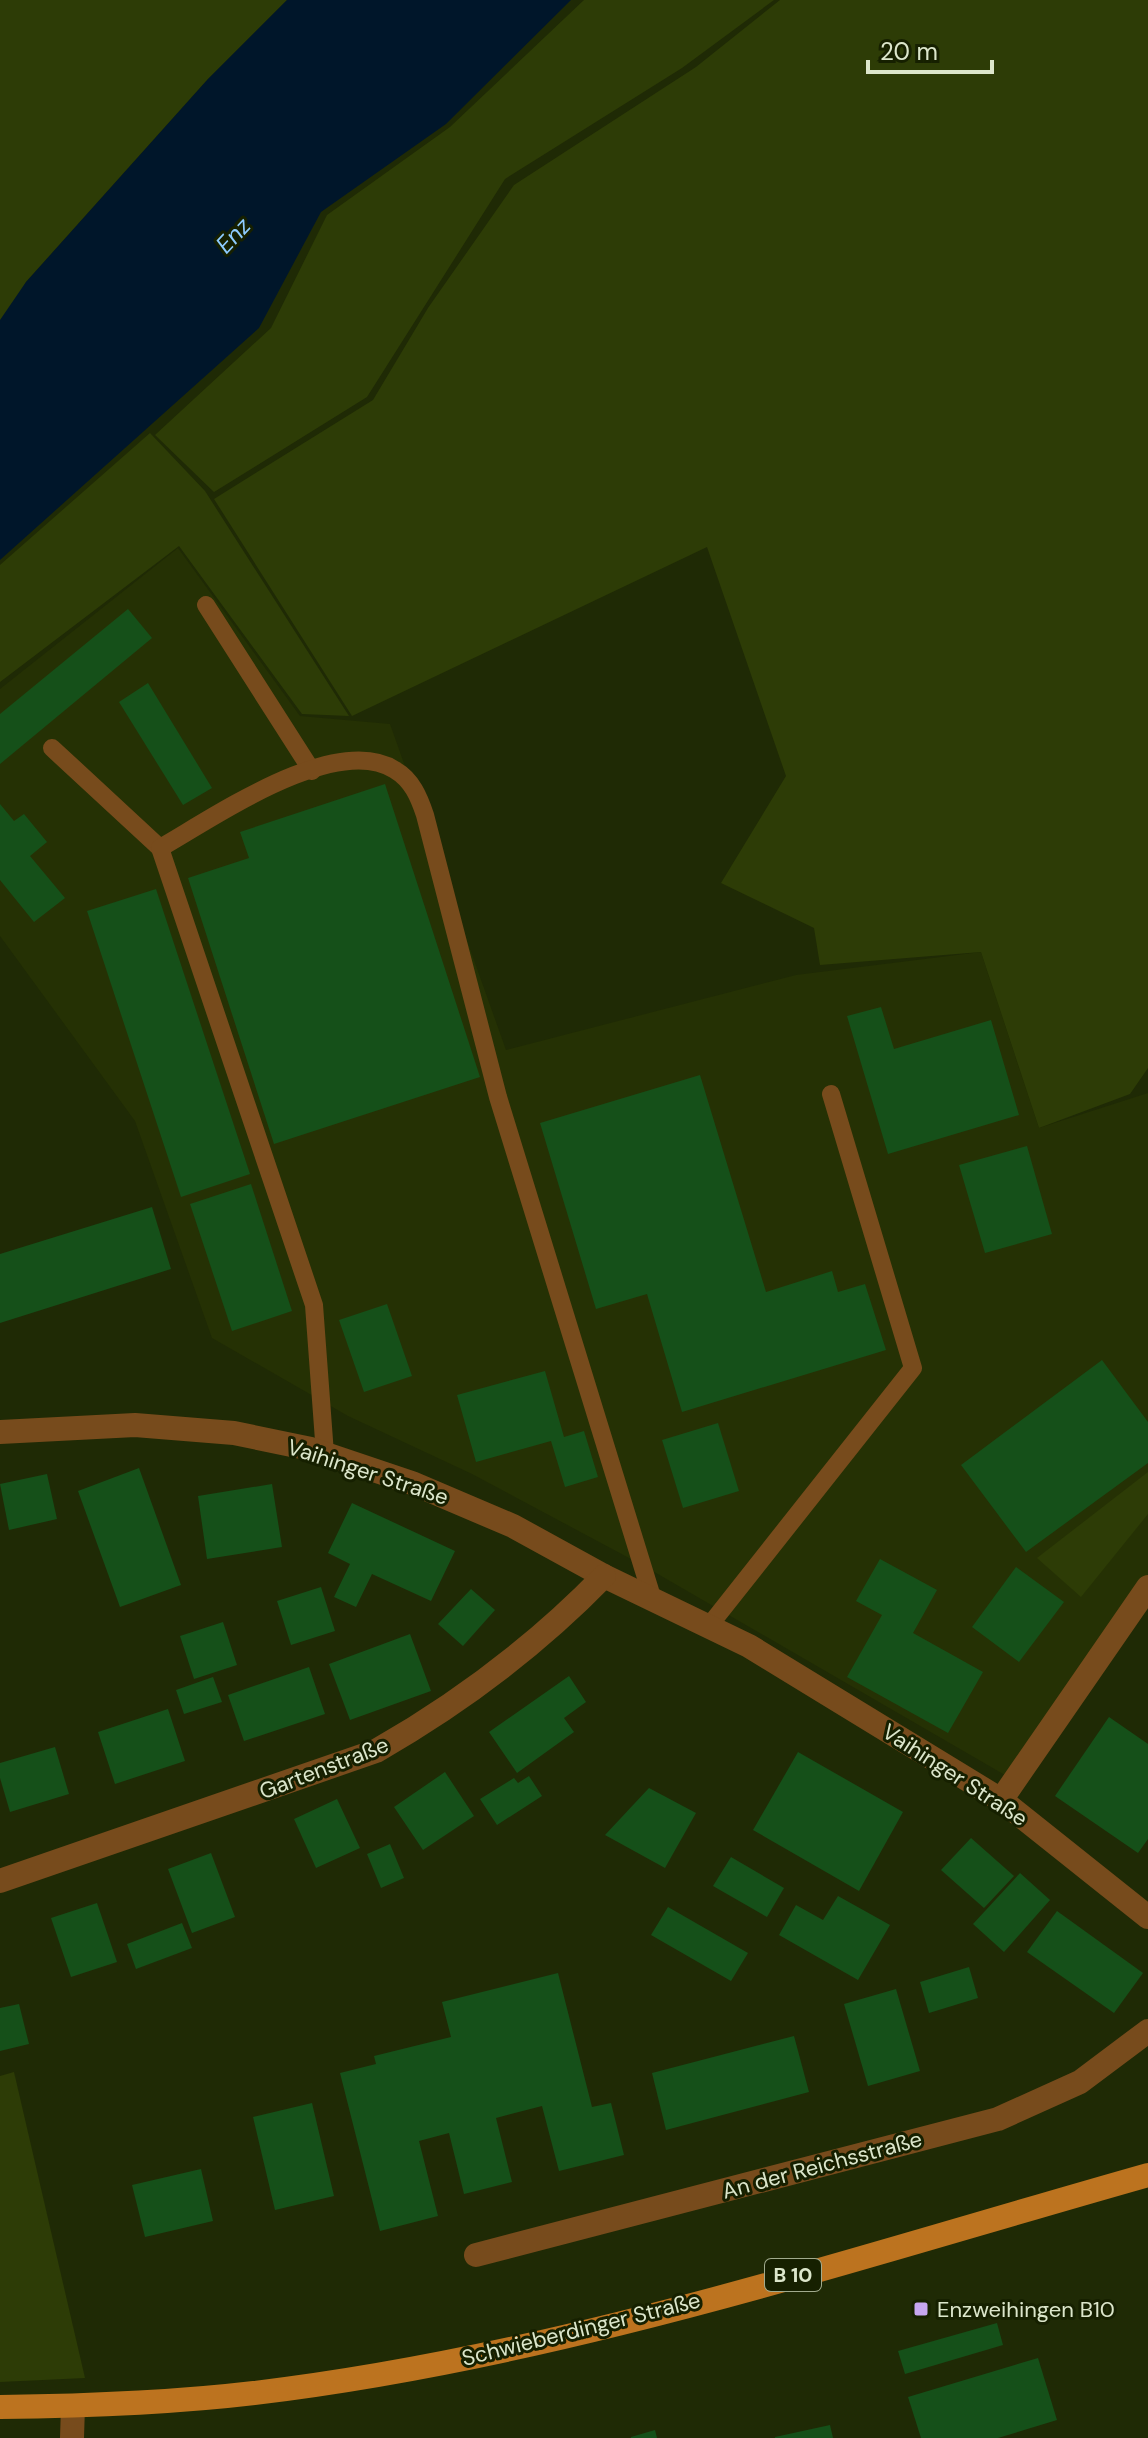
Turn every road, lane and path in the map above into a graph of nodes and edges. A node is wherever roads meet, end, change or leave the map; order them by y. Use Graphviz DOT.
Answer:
graph roads {
  1 [pos="206,605"];
  2 [pos="52,748"];
  3 [pos="312,771"];
  4 [pos="160,848"];
  5 [pos="831,1094"];
  6 [pos="0,1432"];
  7 [pos="325,1454"];
  8 [pos="604,1576"];
  9 [pos="1148,1587"];
  10 [pos="652,1597"];
  11 [pos="709,1626"];
  12 [pos="1001,1800"];
  13 [pos="0,1881"];
  14 [pos="1148,1917"];
  15 [pos="1148,2031"];
  16 [pos="1148,2175"];
  17 [pos="476,2255"];
  18 [pos="73,2406"];
  19 [pos="0,2407"];
  20 [pos="72,2438"];
  1 -- 3 [label="lane"];
  2 -- 4 [label="lane"];
  3 -- 4 [label="lane"];
  3 -- 10 [label="lane"];
  4 -- 7 [label="lane"];
  5 -- 11 [label="lane"];
  6 -- 7 [label="street, Vaihinger Straße"];
  7 -- 8 [label="street, Vaihinger Straße"];
  8 -- 10 [label="street, Vaihinger Straße"];
  8 -- 13 [label="street, Gartenstraße"];
  9 -- 12 [label="street"];
  10 -- 11 [label="street, Vaihinger Straße"];
  11 -- 12 [label="street, Vaihinger Straße"];
  12 -- 14 [label="street, Vaihinger Straße"];
  15 -- 17 [label="street, An der Reichsstraße"];
  16 -- 18 [label="main road, Schwieberdinger Straße / B 10"];
  18 -- 19 [label="main road, Schwieberdinger Straße / B 10"];
  18 -- 20 [label="street"];
}
